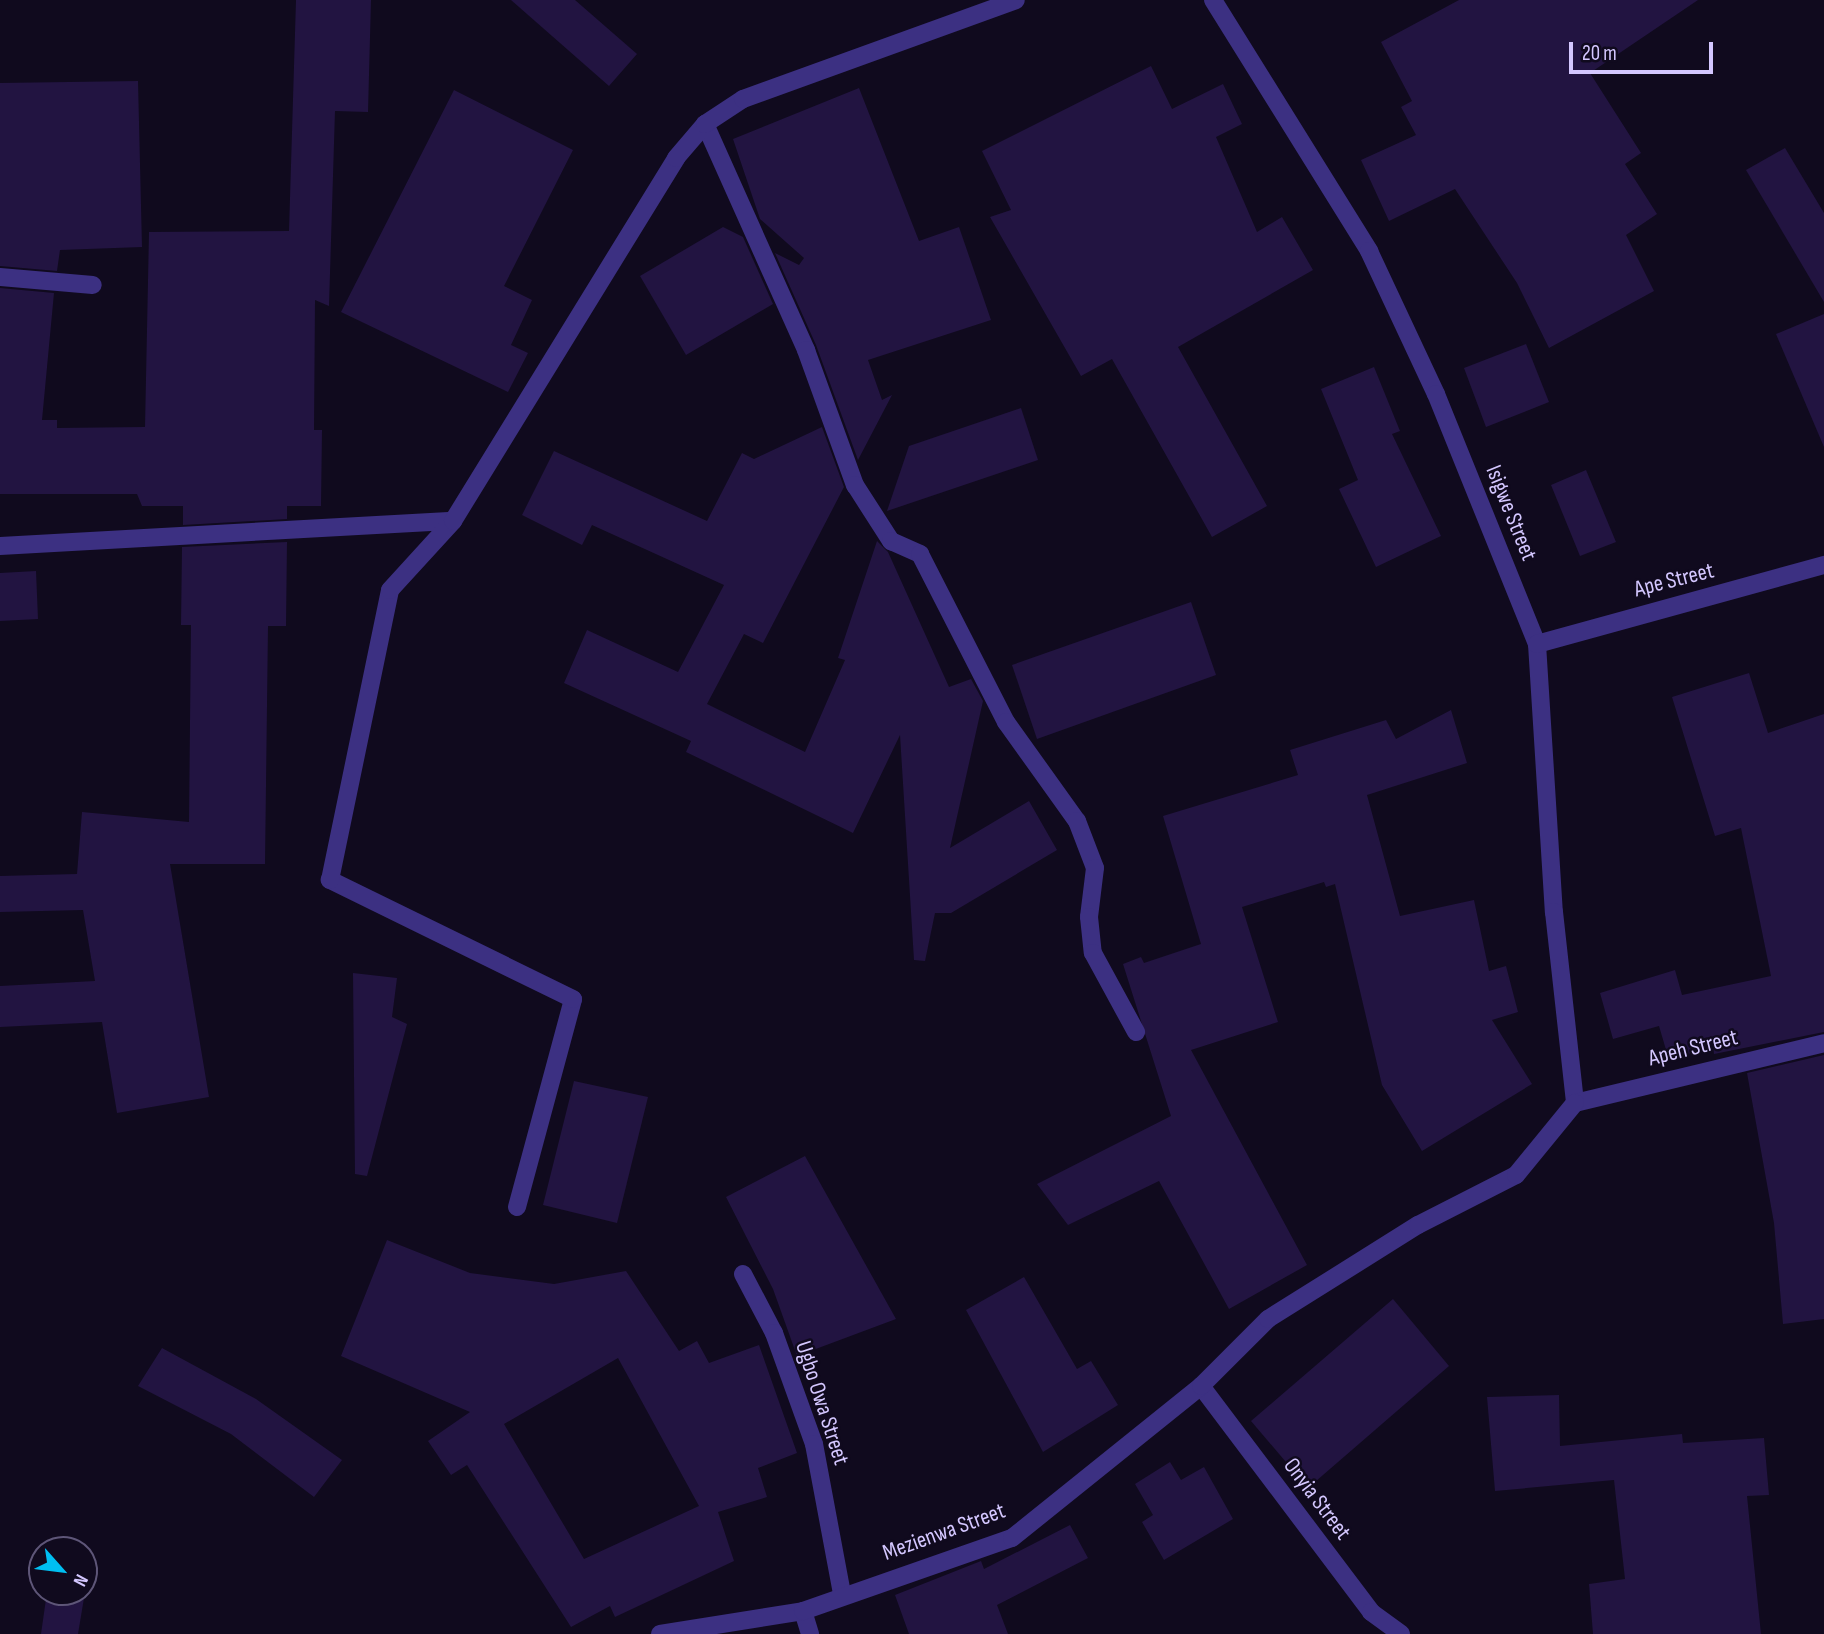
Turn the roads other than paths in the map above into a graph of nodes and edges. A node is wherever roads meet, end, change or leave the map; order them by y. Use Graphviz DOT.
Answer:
graph roads {
  1 [pos="1016,0"];
  2 [pos="1213,0"];
  3 [pos="705,124"];
  4 [pos="0,277"];
  5 [pos="93,285"];
  6 [pos="453,521"];
  7 [pos="0,546"];
  8 [pos="1824,565"];
  9 [pos="1537,644"];
  10 [pos="1136,1032"];
  11 [pos="1824,1043"];
  12 [pos="1575,1103"];
  13 [pos="517,1207"];
  14 [pos="743,1274"];
  15 [pos="1201,1386"];
  16 [pos="842,1594"];
  17 [pos="803,1611"];
  18 [pos="660,1634"];
  19 [pos="810,1634"];
  20 [pos="1401,1634"];
  1 -- 3 [label="street"];
  2 -- 9 [label="street, Isigwe Street"];
  3 -- 6 [label="street"];
  3 -- 10 [label="street"];
  4 -- 5 [label="street"];
  6 -- 7 [label="street"];
  6 -- 13 [label="street"];
  8 -- 9 [label="street, Ape Street"];
  9 -- 12 [label="street, Isigwe Street"];
  11 -- 12 [label="street, Apeh Street"];
  12 -- 15 [label="street, Mezienwa Street"];
  14 -- 16 [label="street, Ugbo Owa Street"];
  15 -- 16 [label="street, Mezienwa Street"];
  15 -- 20 [label="street, Onyia Street"];
  16 -- 17 [label="street, Mezienwa Street"];
  17 -- 18 [label="street, Mezienwa Street"];
  17 -- 19 [label="street"];
}
